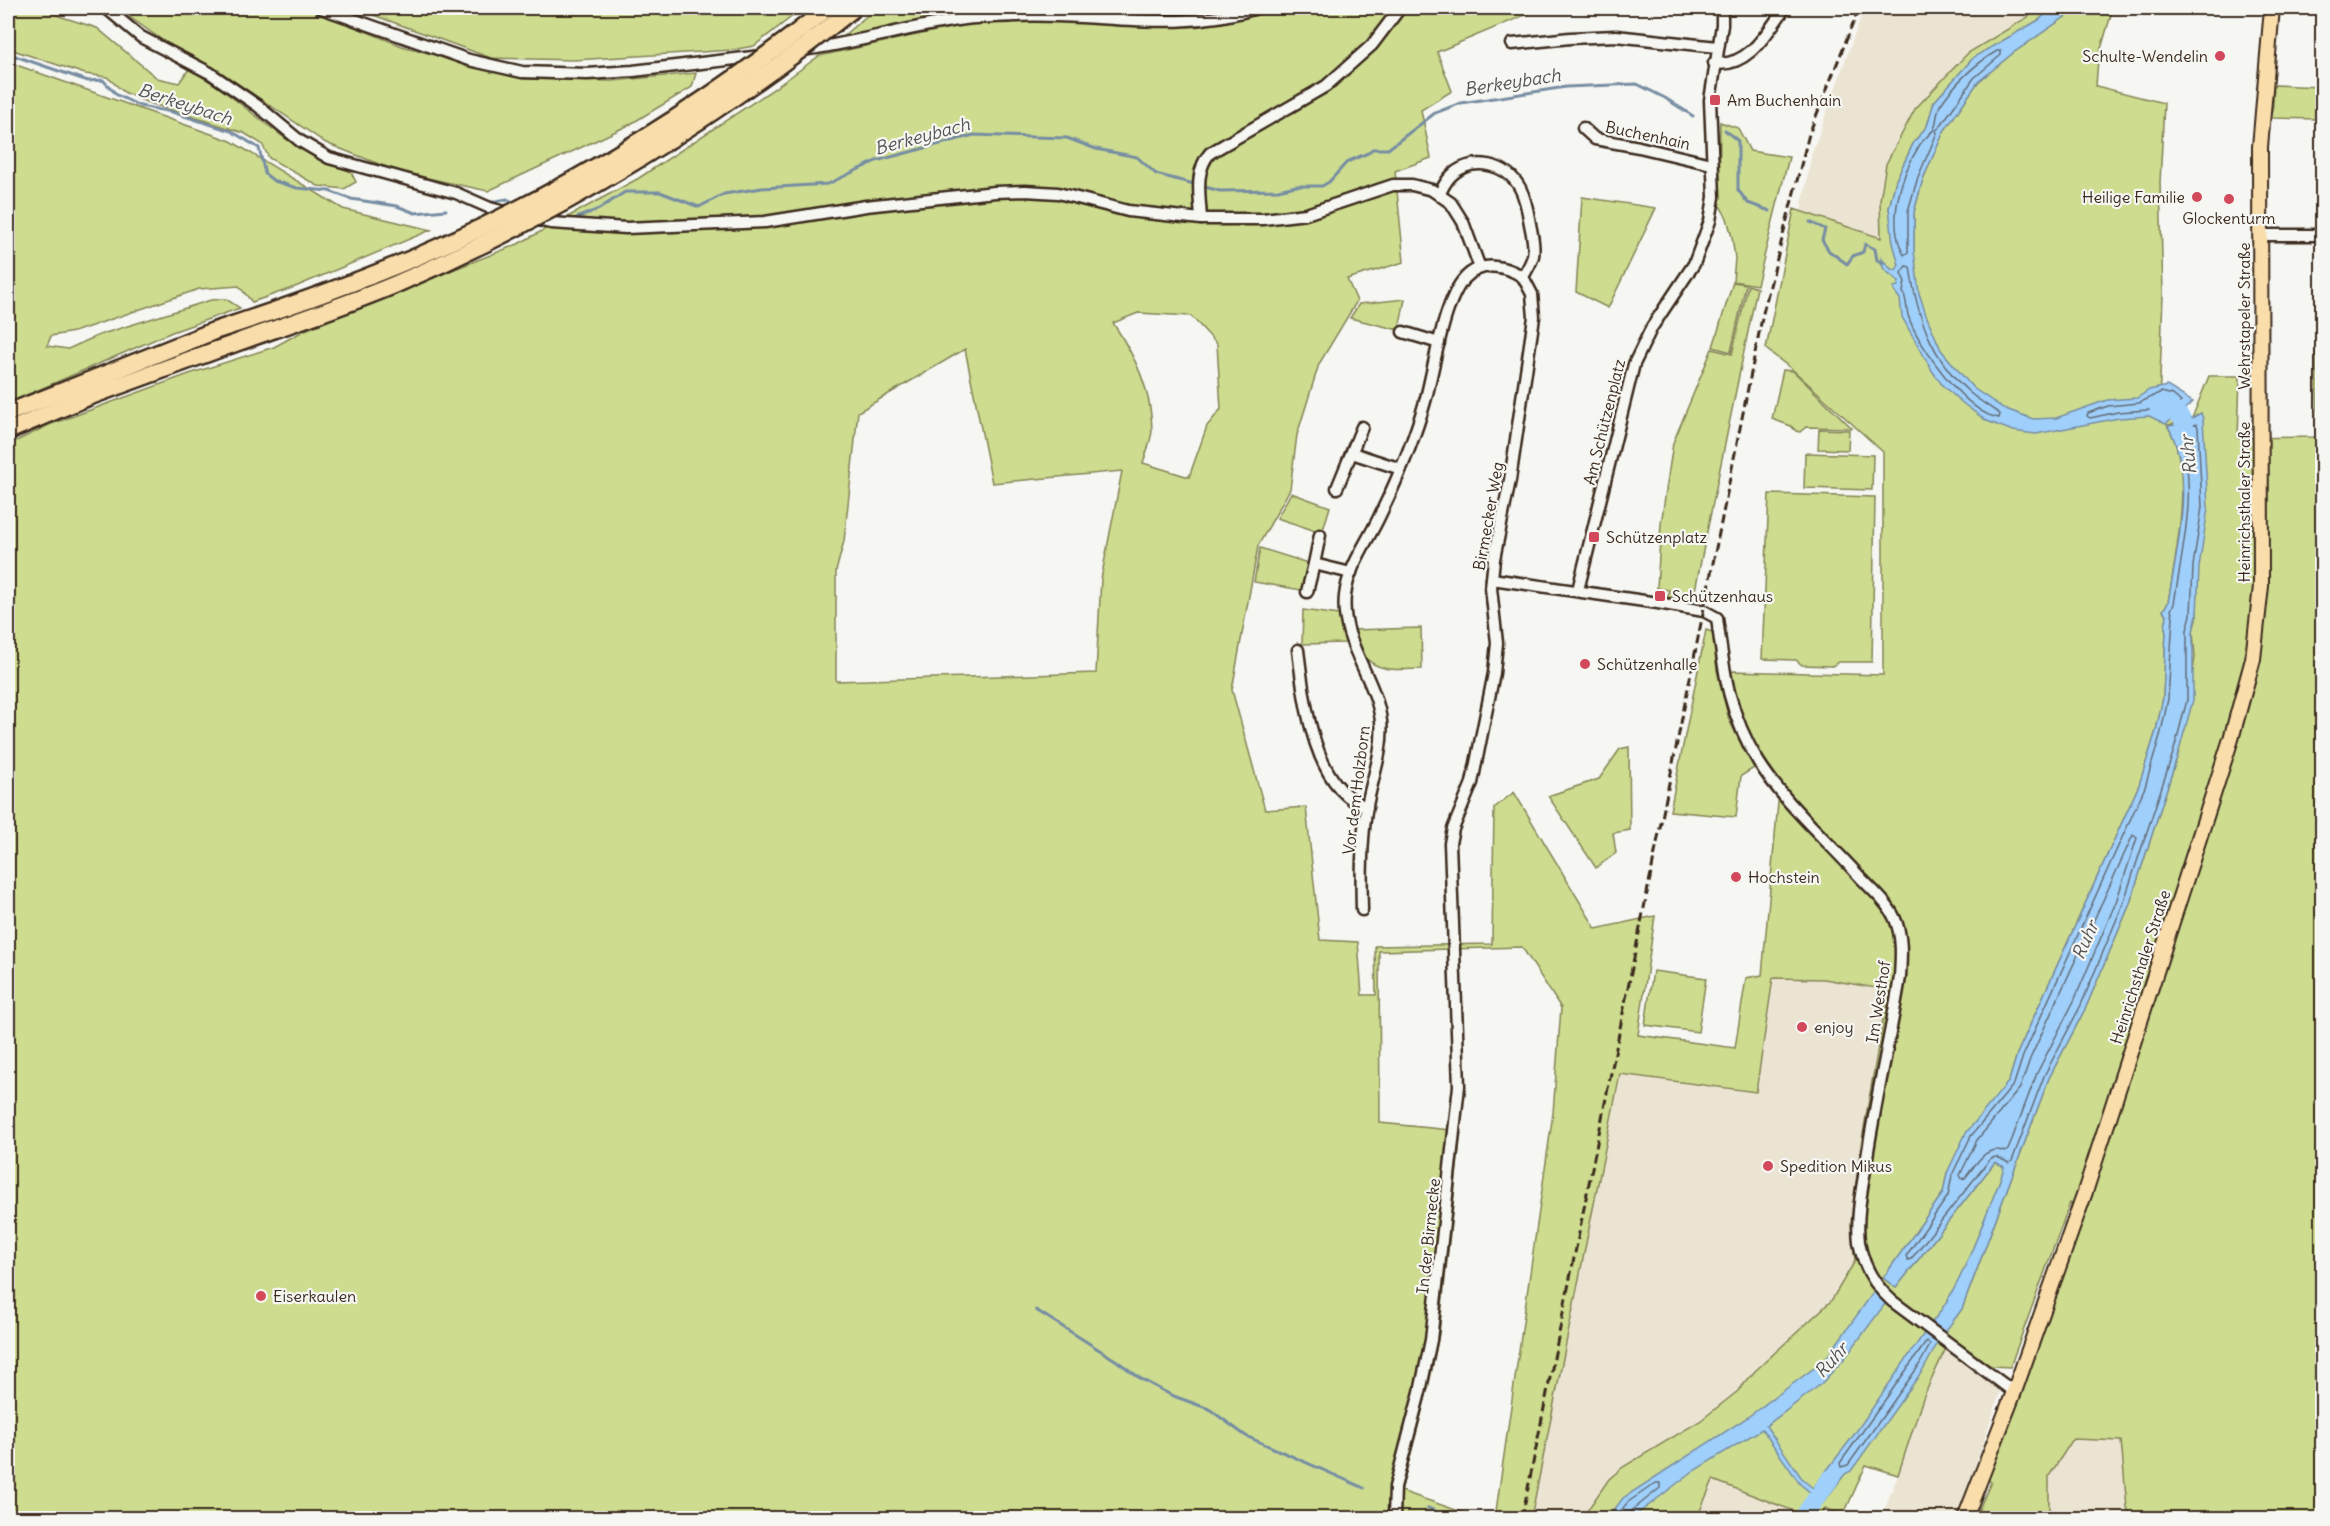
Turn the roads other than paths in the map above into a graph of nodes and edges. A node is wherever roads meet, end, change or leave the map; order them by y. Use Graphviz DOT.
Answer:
graph roads {
  1 [pos="106,8"];
  2 [pos="321,8"];
  3 [pos="828,8"];
  4 [pos="854,8"];
  5 [pos="1257,8"];
  6 [pos="1400,8"];
  7 [pos="1722,8"];
  8 [pos="1785,8"];
  9 [pos="2272,8"];
  10 [pos="1512,44"];
  11 [pos="1717,47"];
  12 [pos="1714,63"];
  13 [pos="1583,128"];
  14 [pos="1711,164"];
  15 [pos="1440,194"];
  16 [pos="1201,219"];
  17 [pos="2260,235"];
  18 [pos="2322,235"];
  19 [pos="1480,268"];
  20 [pos="1522,277"];
  21 [pos="1403,332"];
  22 [pos="1439,343"];
  23 [pos="2261,409"];
  24 [pos="8,413"];
  25 [pos="1362,427"];
  26 [pos="8,431"];
  27 [pos="1352,453"];
  28 [pos="1401,469"];
  29 [pos="1337,488"];
  30 [pos="1320,535"];
  31 [pos="1314,564"];
  32 [pos="1350,573"];
  33 [pos="1492,579"];
  34 [pos="1578,590"];
  35 [pos="1307,592"];
  36 [pos="1298,650"];
  37 [pos="1367,807"];
  38 [pos="1362,910"];
  39 [pos="1455,953"];
  40 [pos="2014,1392"];
  41 [pos="1394,1518"];
  42 [pos="1965,1518"];
  1 -- 16 [label="street"];
  2 -- 5 [label="street"];
  3 -- 24 [label="highway, bridge"];
  4 -- 26 [label="highway, bridge"];
  6 -- 16 [label="street"];
  7 -- 11 [label="street, Am Schützenplatz"];
  8 -- 12 [label="street"];
  9 -- 17 [label="main road, Wehrstapeler Straße"];
  10 -- 11 [label="street"];
  11 -- 12 [label="street, Am Schützenplatz"];
  12 -- 14 [label="street, Am Schützenplatz"];
  13 -- 14 [label="street, Buchenhain"];
  14 -- 34 [label="street, Am Schützenplatz"];
  15 -- 16 [label="street"];
  15 -- 19 [label="street"];
  15 -- 20 [label="street"];
  17 -- 18 [label="street"];
  17 -- 23 [label="main road, Wehrstapeler Straße"];
  19 -- 20 [label="street"];
  19 -- 22 [label="street, Vor dem Holzborn"];
  20 -- 33 [label="street, Birmecker Weg"];
  21 -- 22 [label="street"];
  22 -- 28 [label="street, Vor dem Holzborn"];
  23 -- 40 [label="main road, Heinrichsthaler Straße"];
  25 -- 27 [label="street"];
  27 -- 28 [label="street"];
  27 -- 29 [label="street"];
  28 -- 32 [label="street, Vor dem Holzborn"];
  30 -- 31 [label="street"];
  31 -- 32 [label="street"];
  31 -- 35 [label="street"];
  32 -- 37 [label="street, Vor dem Holzborn"];
  33 -- 34 [label="street"];
  33 -- 39 [label="street, Birmecker Weg"];
  34 -- 40 [label="street, Im Westhof"];
  36 -- 37 [label="street"];
  37 -- 38 [label="street, Vor dem Holzborn"];
  39 -- 41 [label="street, In der Birmecke"];
  40 -- 42 [label="main road, Heinrichsthaler Straße"];
}
